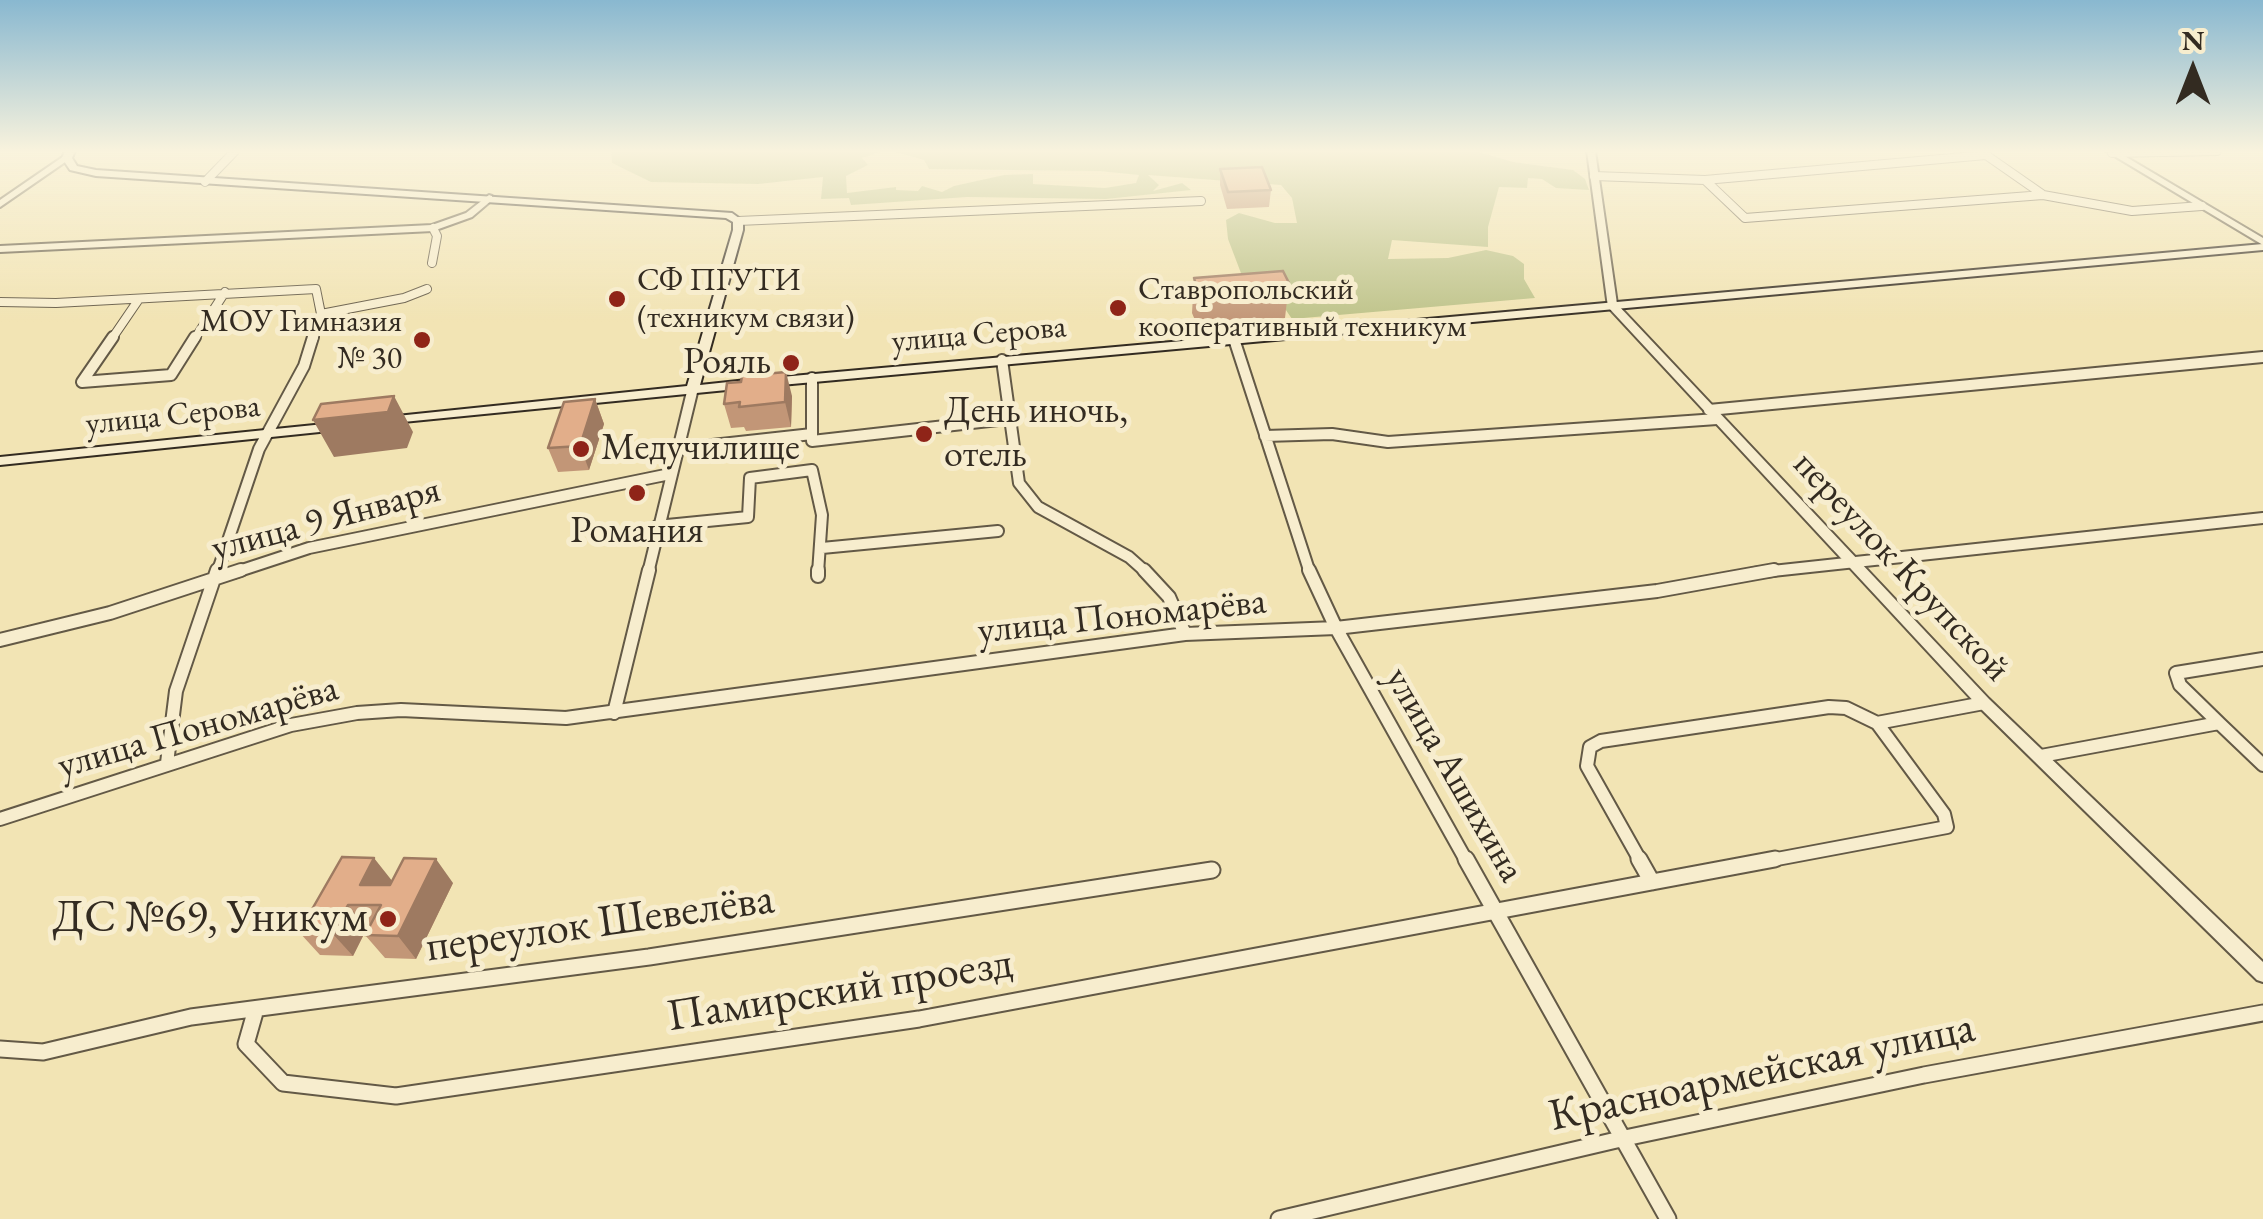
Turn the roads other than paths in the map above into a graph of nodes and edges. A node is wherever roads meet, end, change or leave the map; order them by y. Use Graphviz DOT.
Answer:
graph roads {
  1 [pos="478,208"];
  2 [pos="658,208"];
  3 [pos="1042,208"];
  4 [pos="1598,208"];
  5 [pos="1735,208"];
  6 [pos="1877,208"];
  7 [pos="2115,208"];
  8 [pos="2176,208"];
  9 [pos="2205,208"];
  10 [pos="738,221"];
  11 [pos="435,232"];
  12 [pos="2263,245"];
  13 [pos="0,250"];
  14 [pos="432,263"];
  15 [pos="427,289"];
  16 [pos="225,292"];
  17 [pos="139,299"];
  18 [pos="0,302"];
  19 [pos="1612,304"];
  20 [pos="321,314"];
  21 [pos="1234,340"];
  22 [pos="2263,357"];
  23 [pos="1002,360"];
  24 [pos="812,378"];
  25 [pos="693,388"];
  26 [pos="1713,414"];
  27 [pos="1007,419"];
  28 [pos="369,423"];
  29 [pos="353,425"];
  30 [pos="268,434"];
  31 [pos="812,434"];
  32 [pos="1266,436"];
  33 [pos="676,448"];
  34 [pos="0,461"];
  35 [pos="670,474"];
  36 [pos="2263,518"];
  37 [pos="657,526"];
  38 [pos="998,531"];
  39 [pos="822,548"];
  40 [pos="1850,562"];
  41 [pos="818,576"];
  42 [pos="212,580"];
  43 [pos="1336,628"];
  44 [pos="1185,634"];
  45 [pos="0,640"];
  46 [pos="2263,660"];
  47 [pos="1984,703"];
  48 [pos="614,712"];
  49 [pos="1877,723"];
  50 [pos="2220,723"];
  51 [pos="2041,756"];
  52 [pos="166,762"];
  53 [pos="2263,765"];
  54 [pos="0,819"];
  55 [pos="1212,870"];
  56 [pos="1652,882"];
  57 [pos="1496,910"];
  58 [pos="2263,974"];
  59 [pos="256,1008"];
  60 [pos="2263,1013"];
  61 [pos="0,1049"];
  62 [pos="1625,1138"];
  63 [pos="1279,1219"];
  64 [pos="1668,1219"];
  1 -- 11 [label="street"];
  2 -- 10 [label="main road"];
  3 -- 10 [label="street"];
  4 -- 19 [label="street"];
  5 -- 6 [label="street"];
  7 -- 8 [label="street"];
  9 -- 12 [label="street"];
  10 -- 25 [label="main road"];
  11 -- 13 [label="street"];
  11 -- 14 [label="street"];
  12 -- 19 [label="main road, улица Серова"];
  15 -- 20 [label="street"];
  16 -- 17 [label="street"];
  16 -- 17 [label="street"];
  16 -- 20 [label="street"];
  17 -- 18 [label="street"];
  19 -- 21 [label="main road, улица Серова"];
  19 -- 26 [label="street, переулок Крупской"];
  20 -- 30 [label="street"];
  21 -- 23 [label="main road, улица Серова"];
  21 -- 32 [label="street, улица Ашихина"];
  22 -- 26 [label="street"];
  23 -- 24 [label="main road, улица Серова"];
  23 -- 27 [label="street"];
  24 -- 25 [label="main road, улица Серова"];
  24 -- 31 [label="street"];
  25 -- 28 [label="main road, улица Серова"];
  25 -- 33 [label="street"];
  26 -- 32 [label="street"];
  26 -- 40 [label="street, переулок Крупской"];
  27 -- 31 [label="street"];
  27 -- 44 [label="street"];
  29 -- 30 [label="main road, улица Серова"];
  30 -- 34 [label="main road, улица Серова"];
  30 -- 42 [label="street"];
  31 -- 33 [label="street"];
  32 -- 43 [label="street, улица Ашихина"];
  33 -- 35 [label="street"];
  35 -- 37 [label="street"];
  35 -- 42 [label="street, улица 9 Января"];
  36 -- 40 [label="street, улица Пономарёва"];
  37 -- 39 [label="street"];
  37 -- 48 [label="street"];
  38 -- 39 [label="street"];
  39 -- 41 [label="street"];
  40 -- 43 [label="street, улица Пономарёва"];
  40 -- 47 [label="street, переулок Крупской"];
  42 -- 45 [label="street, улица 9 Января"];
  42 -- 52 [label="street"];
  43 -- 44 [label="street, улица Пономарёва"];
  43 -- 57 [label="street, улица Ашихина"];
  44 -- 48 [label="street, улица Пономарёва"];
  46 -- 50 [label="street"];
  47 -- 49 [label="street"];
  47 -- 51 [label="street, переулок Крупской"];
  48 -- 52 [label="street, улица Пономарёва"];
  49 -- 56 [label="street"];
  49 -- 56 [label="street"];
  50 -- 51 [label="street"];
  50 -- 53 [label="street"];
  51 -- 58 [label="street, переулок Крупской"];
  52 -- 54 [label="street, улица Пономарёва"];
  55 -- 59 [label="street, переулок Шевелёва"];
  56 -- 57 [label="street"];
  57 -- 59 [label="street, Памирский проезд"];
  57 -- 62 [label="street, улица Ашихина"];
  59 -- 61 [label="street, переулок Шевелёва"];
  60 -- 62 [label="street, Красноармейская улица"];
  62 -- 63 [label="street, Красноармейская улица"];
  62 -- 64 [label="street, улица Ашихина"];
}
